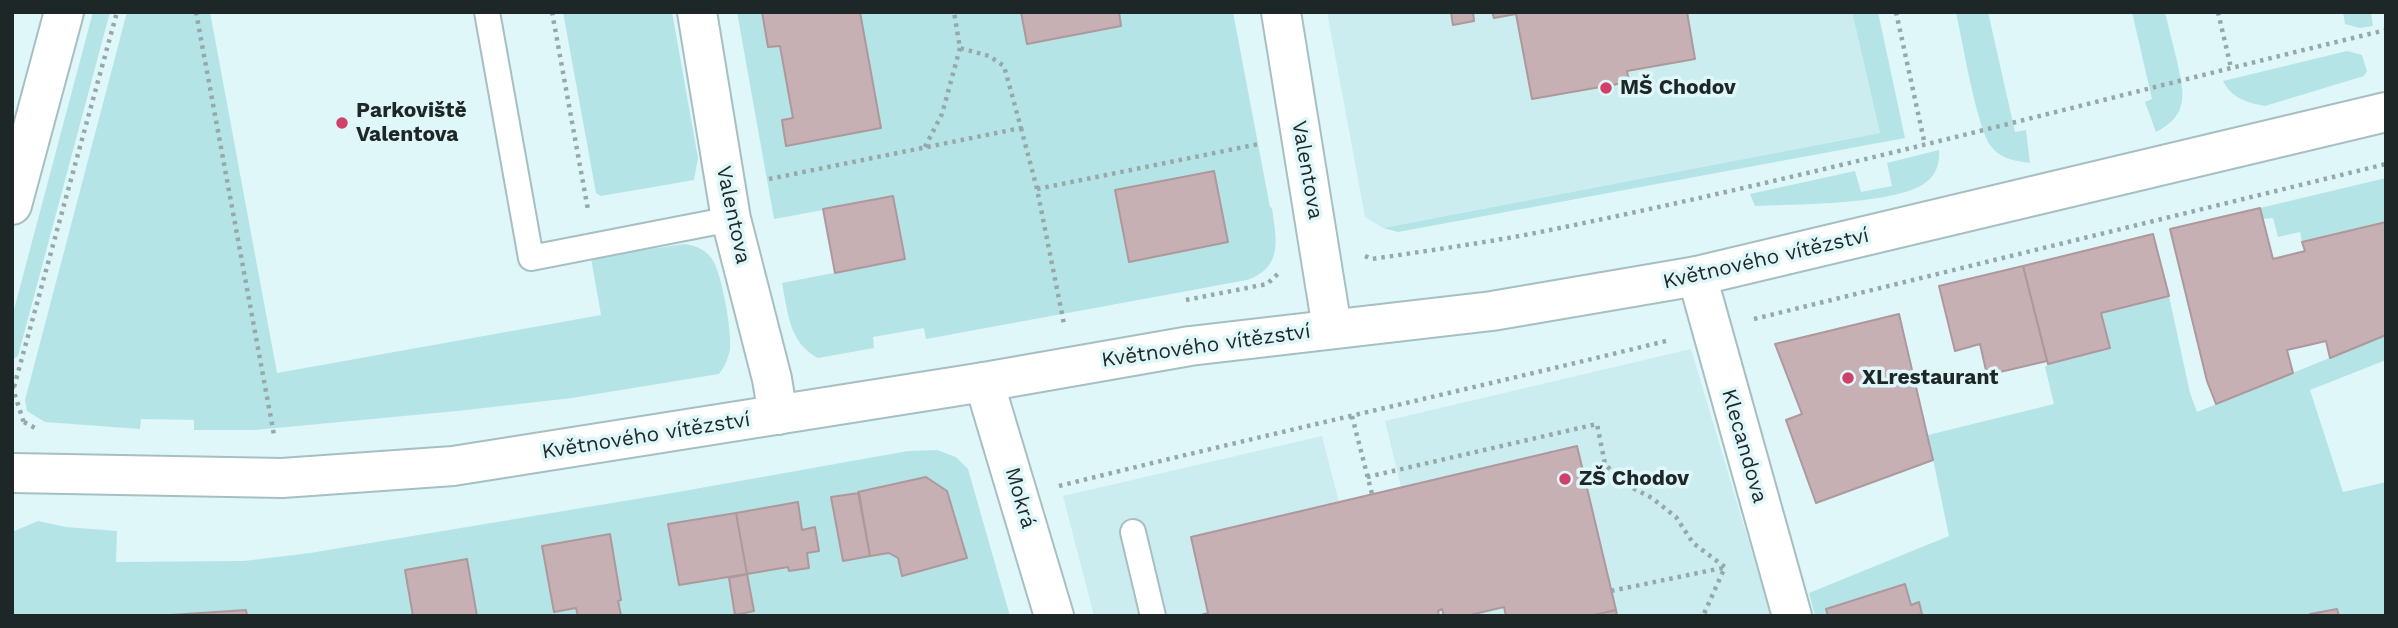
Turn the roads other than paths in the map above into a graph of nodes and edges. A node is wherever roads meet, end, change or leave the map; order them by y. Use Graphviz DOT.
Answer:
graph roads {
  1 [pos="64,12"];
  2 [pos="487,12"];
  3 [pos="697,12"];
  4 [pos="1280,12"];
  5 [pos="2386,112"];
  6 [pos="729,203"];
  7 [pos="12,205"];
  8 [pos="1698,276"];
  9 [pos="1332,328"];
  10 [pos="984,382"];
  11 [pos="779,415"];
  12 [pos="12,473"];
  13 [pos="1133,532"];
  14 [pos="1054,616"];
  15 [pos="1153,616"];
  16 [pos="1792,616"];
  1 -- 7 [label="street"];
  2 -- 6 [label="lane"];
  3 -- 6 [label="street, Valentova"];
  4 -- 9 [label="street, Valentova"];
  5 -- 8 [label="street, Květnového vítězství"];
  6 -- 11 [label="street, Valentova"];
  8 -- 9 [label="street, Květnového vítězství"];
  8 -- 16 [label="street, Klecandova"];
  9 -- 10 [label="street, Květnového vítězství"];
  10 -- 11 [label="street, Květnového vítězství"];
  10 -- 14 [label="street, Mokrá"];
  11 -- 12 [label="street, Květnového vítězství"];
  13 -- 15 [label="lane"];
}
